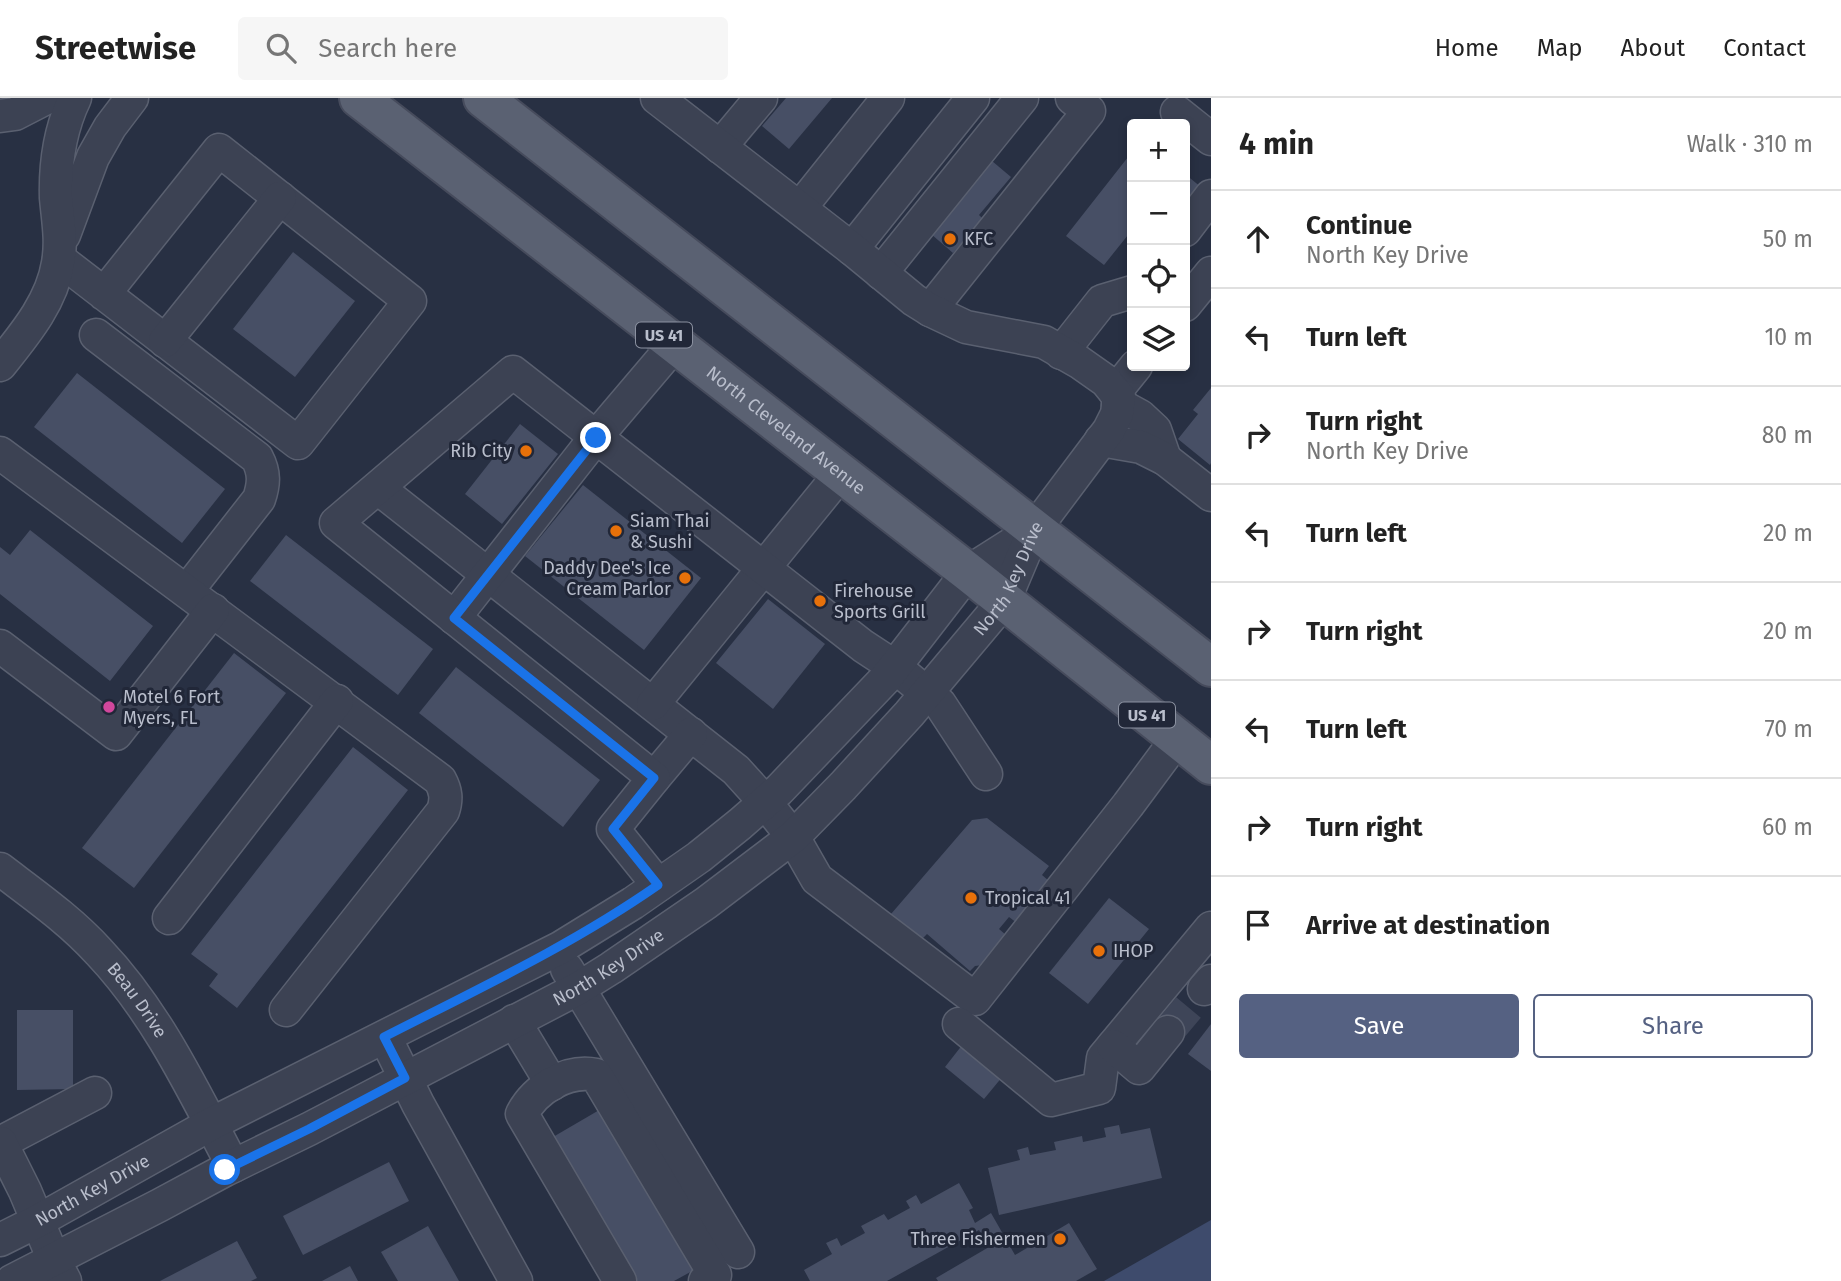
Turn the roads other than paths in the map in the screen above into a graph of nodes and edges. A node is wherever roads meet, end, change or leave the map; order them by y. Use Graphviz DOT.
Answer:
graph roads {
  1 [pos="132,98"];
  2 [pos="359,98"];
  3 [pos="483,98"];
  4 [pos="657,98"];
  5 [pos="761,98"];
  6 [pos="888,98"];
  7 [pos="973,98"];
  8 [pos="1023,98"];
  9 [pos="1072,98"];
  10 [pos="62,100"];
  11 [pos="1177,112"];
  12 [pos="0,116"];
  13 [pos="110,127"];
  14 [pos="1211,139"];
  15 [pos="720,146"];
  16 [pos="1211,196"];
  17 [pos="279,198"];
  18 [pos="800,208"];
  19 [pos="1190,223"];
  20 [pos="852,249"];
  21 [pos="60,253"];
  22 [pos="1211,272"];
  23 [pos="881,273"];
  24 [pos="104,294"];
  25 [pos="1127,294"];
  26 [pos="1190,299"];
  27 [pos="930,310"];
  28 [pos="96,335"];
  29 [pos="165,341"];
  30 [pos="675,344"];
  31 [pos="1061,353"];
  32 [pos="0,365"];
  33 [pos="1133,371"];
  34 [pos="1117,398"];
  35 [pos="596,438"];
  36 [pos="1101,440"];
  37 [pos="0,453"];
  38 [pos="1165,459"];
  39 [pos="841,473"];
  40 [pos="378,488"];
  41 [pos="1211,495"];
  42 [pos="1034,530"];
  43 [pos="764,569"];
  44 [pos="968,572"];
  45 [pos="488,574"];
  46 [pos="187,591"];
  47 [pos="1004,601"];
  48 [pos="213,610"];
  49 [pos="454,618"];
  50 [pos="0,646"];
  51 [pos="895,667"];
  52 [pos="1211,667"];
  53 [pos="927,692"];
  54 [pos="337,701"];
  55 [pos="653,704"];
  56 [pos="691,734"];
  57 [pos="1177,739"];
  58 [pos="1211,765"];
  59 [pos="986,774"];
  60 [pos="654,778"];
  61 [pos="765,802"];
  62 [pos="793,837"];
  63 [pos="0,869"];
  64 [pos="658,885"];
  65 [pos="169,918"];
  66 [pos="1211,928"];
  67 [pos="555,950"];
  68 [pos="579,988"];
  69 [pos="286,1010"];
  70 [pos="514,1021"];
  71 [pos="959,1024"];
  72 [pos="1168,1032"];
  73 [pos="384,1037"];
  74 [pos="1113,1046"];
  75 [pos="405,1078"];
  76 [pos="552,1084"];
  77 [pos="95,1094"];
  78 [pos="211,1124"];
  79 [pos="1,1143"];
  80 [pos="233,1166"];
  81 [pos="38,1221"];
  82 [pos="0,1240"];
  83 [pos="738,1252"];
  84 [pos="59,1271"];
  85 [pos="12,1281"];
  86 [pos="516,1281"];
  87 [pos="620,1281"];
  88 [pos="705,1281"];
  1 -- 13 [label="street"];
  2 -- 30 [label="main road, North Cleveland Avenue / US 41"];
  3 -- 42 [label="main road"];
  4 -- 15 [label="street"];
  5 -- 15 [label="street"];
  6 -- 18 [label="street"];
  7 -- 20 [label="street"];
  8 -- 23 [label="street"];
  9 -- 27 [label="street"];
  10 -- 12 [label="street"];
  10 -- 13 [label="street"];
  10 -- 21 [label="street"];
  11 -- 14 [label="street"];
  13 -- 21 [label="street"];
  15 -- 18 [label="street"];
  16 -- 19 [label="street"];
  17 -- 24 [label="street"];
  17 -- 29 [label="street"];
  17 -- 29 [label="street"];
  18 -- 20 [label="street"];
  20 -- 23 [label="street"];
  21 -- 24 [label="street"];
  21 -- 32 [label="street"];
  22 -- 26 [label="street"];
  23 -- 27 [label="street"];
  24 -- 29 [label="street"];
  25 -- 31 [label="street"];
  27 -- 31 [label="street"];
  28 -- 46 [label="street"];
  30 -- 35 [label="street"];
  30 -- 39 [label="main road, North Cleveland Avenue / US 41"];
  31 -- 34 [label="street"];
  33 -- 34 [label="street"];
  34 -- 36 [label="street"];
  34 -- 38 [label="street"];
  35 -- 40 [label="street"];
  35 -- 43 [label="street"];
  35 -- 45 [label="street"];
  36 -- 38 [label="street"];
  36 -- 42 [label="street"];
  37 -- 46 [label="street"];
  38 -- 41 [label="street"];
  39 -- 43 [label="street"];
  39 -- 44 [label="main road, North Cleveland Avenue / US 41"];
  40 -- 45 [label="street"];
  40 -- 49 [label="street"];
  42 -- 44 [label="street, North Key Drive"];
  42 -- 47 [label="street, North Key Drive"];
  42 -- 52 [label="main road"];
  43 -- 51 [label="street"];
  43 -- 55 [label="street"];
  44 -- 47 [label="main road, North Cleveland Avenue / US 41"];
  44 -- 51 [label="street, North Key Drive"];
  45 -- 49 [label="street"];
  45 -- 55 [label="street"];
  46 -- 48 [label="street"];
  47 -- 53 [label="street, North Key Drive"];
  47 -- 57 [label="main road, North Cleveland Avenue / US 41"];
  48 -- 50 [label="street"];
  48 -- 54 [label="street"];
  49 -- 60 [label="street"];
  51 -- 53 [label="street"];
  51 -- 61 [label="street, North Key Drive"];
  53 -- 59 [label="street"];
  53 -- 62 [label="street, North Key Drive"];
  54 -- 65 [label="street"];
  54 -- 69 [label="street"];
  55 -- 56 [label="street"];
  56 -- 60 [label="street"];
  56 -- 61 [label="street"];
  57 -- 58 [label="main road, North Cleveland Avenue / US 41"];
  57 -- 62 [label="street"];
  60 -- 64 [label="street"];
  61 -- 62 [label="street"];
  61 -- 64 [label="street, North Key Drive"];
  62 -- 68 [label="street, North Key Drive"];
  63 -- 78 [label="street, Beau Drive"];
  64 -- 67 [label="street, North Key Drive"];
  66 -- 74 [label="street"];
  67 -- 68 [label="street"];
  67 -- 73 [label="street, North Key Drive"];
  68 -- 70 [label="street, North Key Drive"];
  68 -- 83 [label="street"];
  70 -- 75 [label="street, North Key Drive"];
  70 -- 76 [label="street"];
  71 -- 74 [label="street"];
  72 -- 74 [label="street"];
  73 -- 75 [label="street"];
  73 -- 78 [label="street, North Key Drive"];
  75 -- 80 [label="street, North Key Drive"];
  75 -- 86 [label="street"];
  76 -- 87 [label="street"];
  76 -- 88 [label="street"];
  77 -- 79 [label="street"];
  78 -- 80 [label="street, Beau Drive"];
  78 -- 81 [label="street, North Key Drive"];
  79 -- 81 [label="street"];
  80 -- 84 [label="street, North Key Drive"];
  81 -- 82 [label="street, North Key Drive"];
  81 -- 84 [label="street"];
  84 -- 85 [label="street, North Key Drive"];
}
